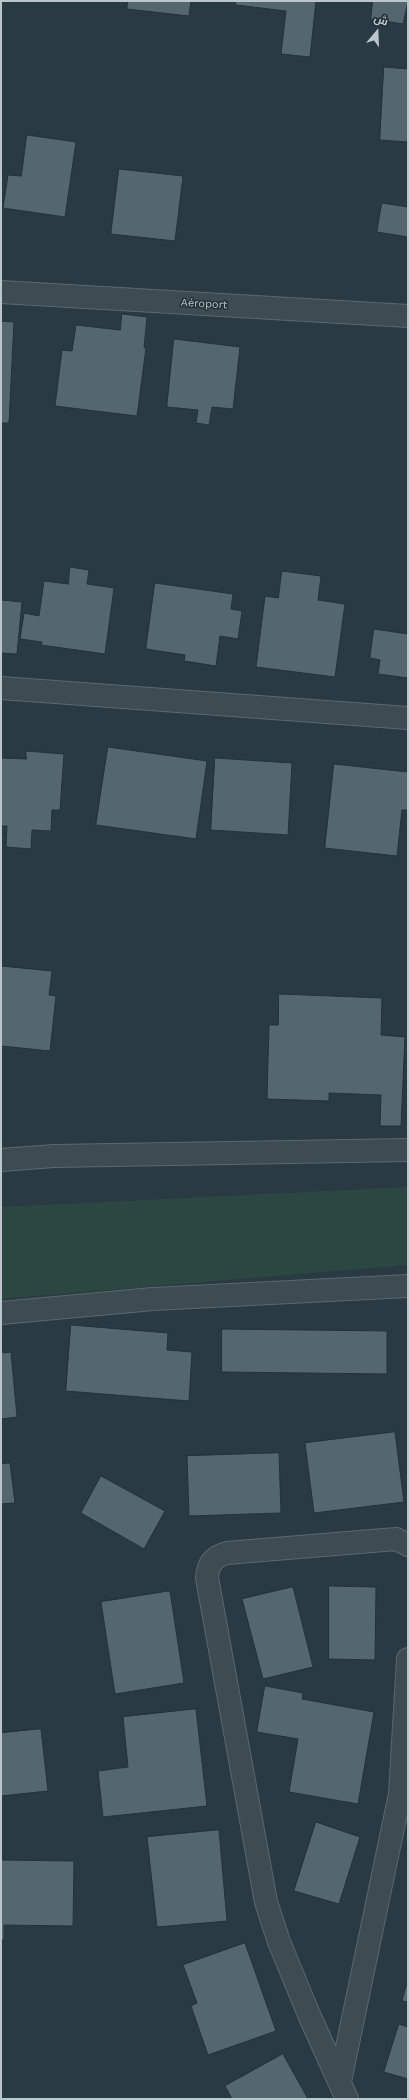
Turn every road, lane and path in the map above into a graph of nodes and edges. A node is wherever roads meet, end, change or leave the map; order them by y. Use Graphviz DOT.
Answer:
graph roads {
  1 [pos="1,292"];
  2 [pos="408,316"];
  3 [pos="1,688"];
  4 [pos="408,718"];
  5 [pos="408,1150"];
  6 [pos="1,1160"];
  7 [pos="408,1286"];
  8 [pos="1,1313"];
  9 [pos="408,1545"];
  10 [pos="408,1659"];
  11 [pos="343,2090"];
  1 -- 2 [label="street, Aéroport"];
  3 -- 4 [label="street"];
  5 -- 6 [label="street"];
  7 -- 8 [label="street"];
  9 -- 11 [label="street"];
  10 -- 11 [label="street"];
}
